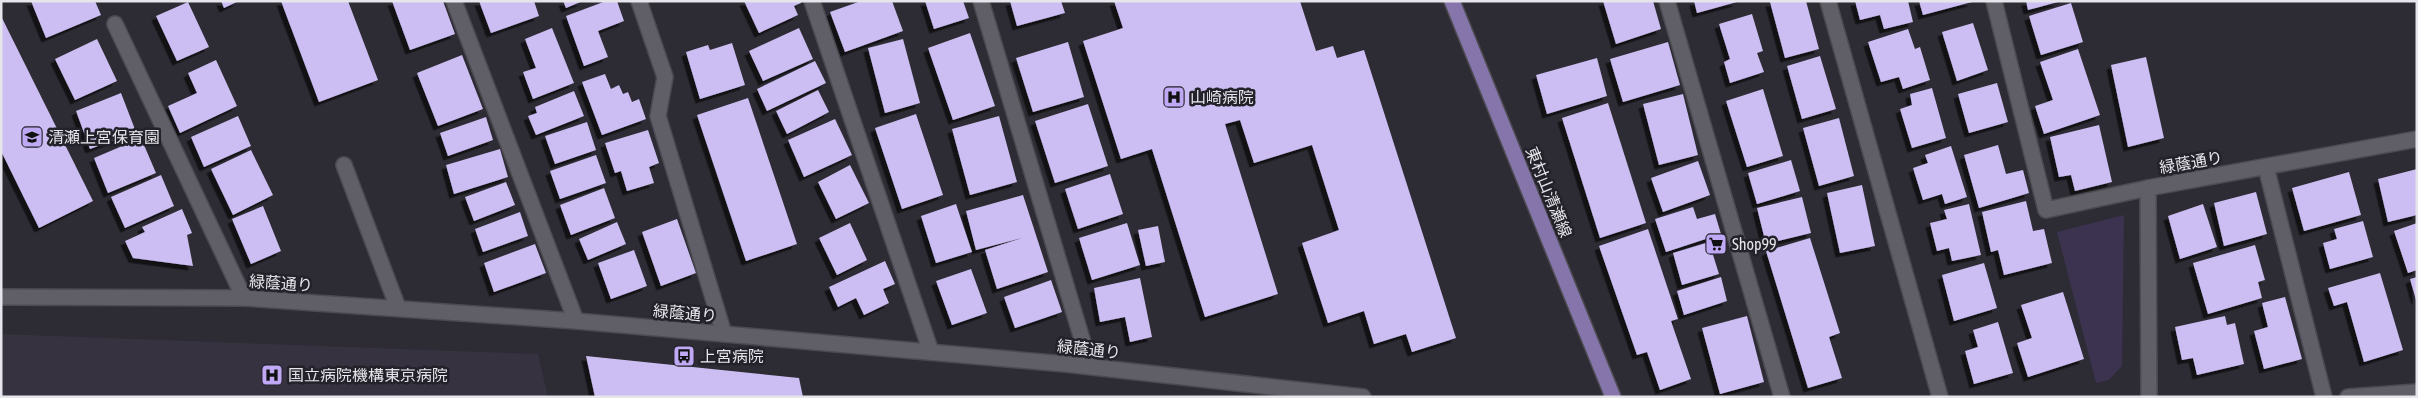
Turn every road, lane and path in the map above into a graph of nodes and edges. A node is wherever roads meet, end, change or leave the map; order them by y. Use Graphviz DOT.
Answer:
graph roads {
  1 [pos="454,1"];
  2 [pos="639,1"];
  3 [pos="812,1"];
  4 [pos="981,1"];
  5 [pos="1452,1"];
  6 [pos="1667,1"];
  7 [pos="1828,1"];
  8 [pos="1994,1"];
  9 [pos="115,24"];
  10 [pos="2417,139"];
  11 [pos="344,165"];
  12 [pos="2266,167"];
  13 [pos="2148,188"];
  14 [pos="1,297"];
  15 [pos="244,298"];
  16 [pos="398,308"];
  17 [pos="576,321"];
  18 [pos="724,334"];
  19 [pos="931,352"];
  20 [pos="1090,366"];
  21 [pos="2417,392"];
  22 [pos="1363,397"];
  23 [pos="1613,397"];
  24 [pos="1782,397"];
  25 [pos="1940,397"];
  26 [pos="2149,397"];
  27 [pos="2324,397"];
  28 [pos="2348,397"];
  1 -- 17 [label="street"];
  2 -- 18 [label="street"];
  3 -- 19 [label="street"];
  4 -- 20 [label="street"];
  5 -- 23 [label="main road, 東村山清瀬線"];
  6 -- 24 [label="street"];
  7 -- 25 [label="street"];
  8 -- 13 [label="street"];
  9 -- 15 [label="street"];
  10 -- 12 [label="street, 緑蔭通り"];
  11 -- 16 [label="street"];
  12 -- 13 [label="street, 緑蔭通り"];
  12 -- 27 [label="street"];
  13 -- 26 [label="street, 緑蔭通り"];
  14 -- 15 [label="street, 緑蔭通り"];
  15 -- 16 [label="street, 緑蔭通り"];
  16 -- 17 [label="street, 緑蔭通り"];
  17 -- 18 [label="street, 緑蔭通り"];
  18 -- 19 [label="street, 緑蔭通り"];
  19 -- 20 [label="street, 緑蔭通り"];
  20 -- 22 [label="street, 緑蔭通り"];
  21 -- 28 [label="street"];
}
